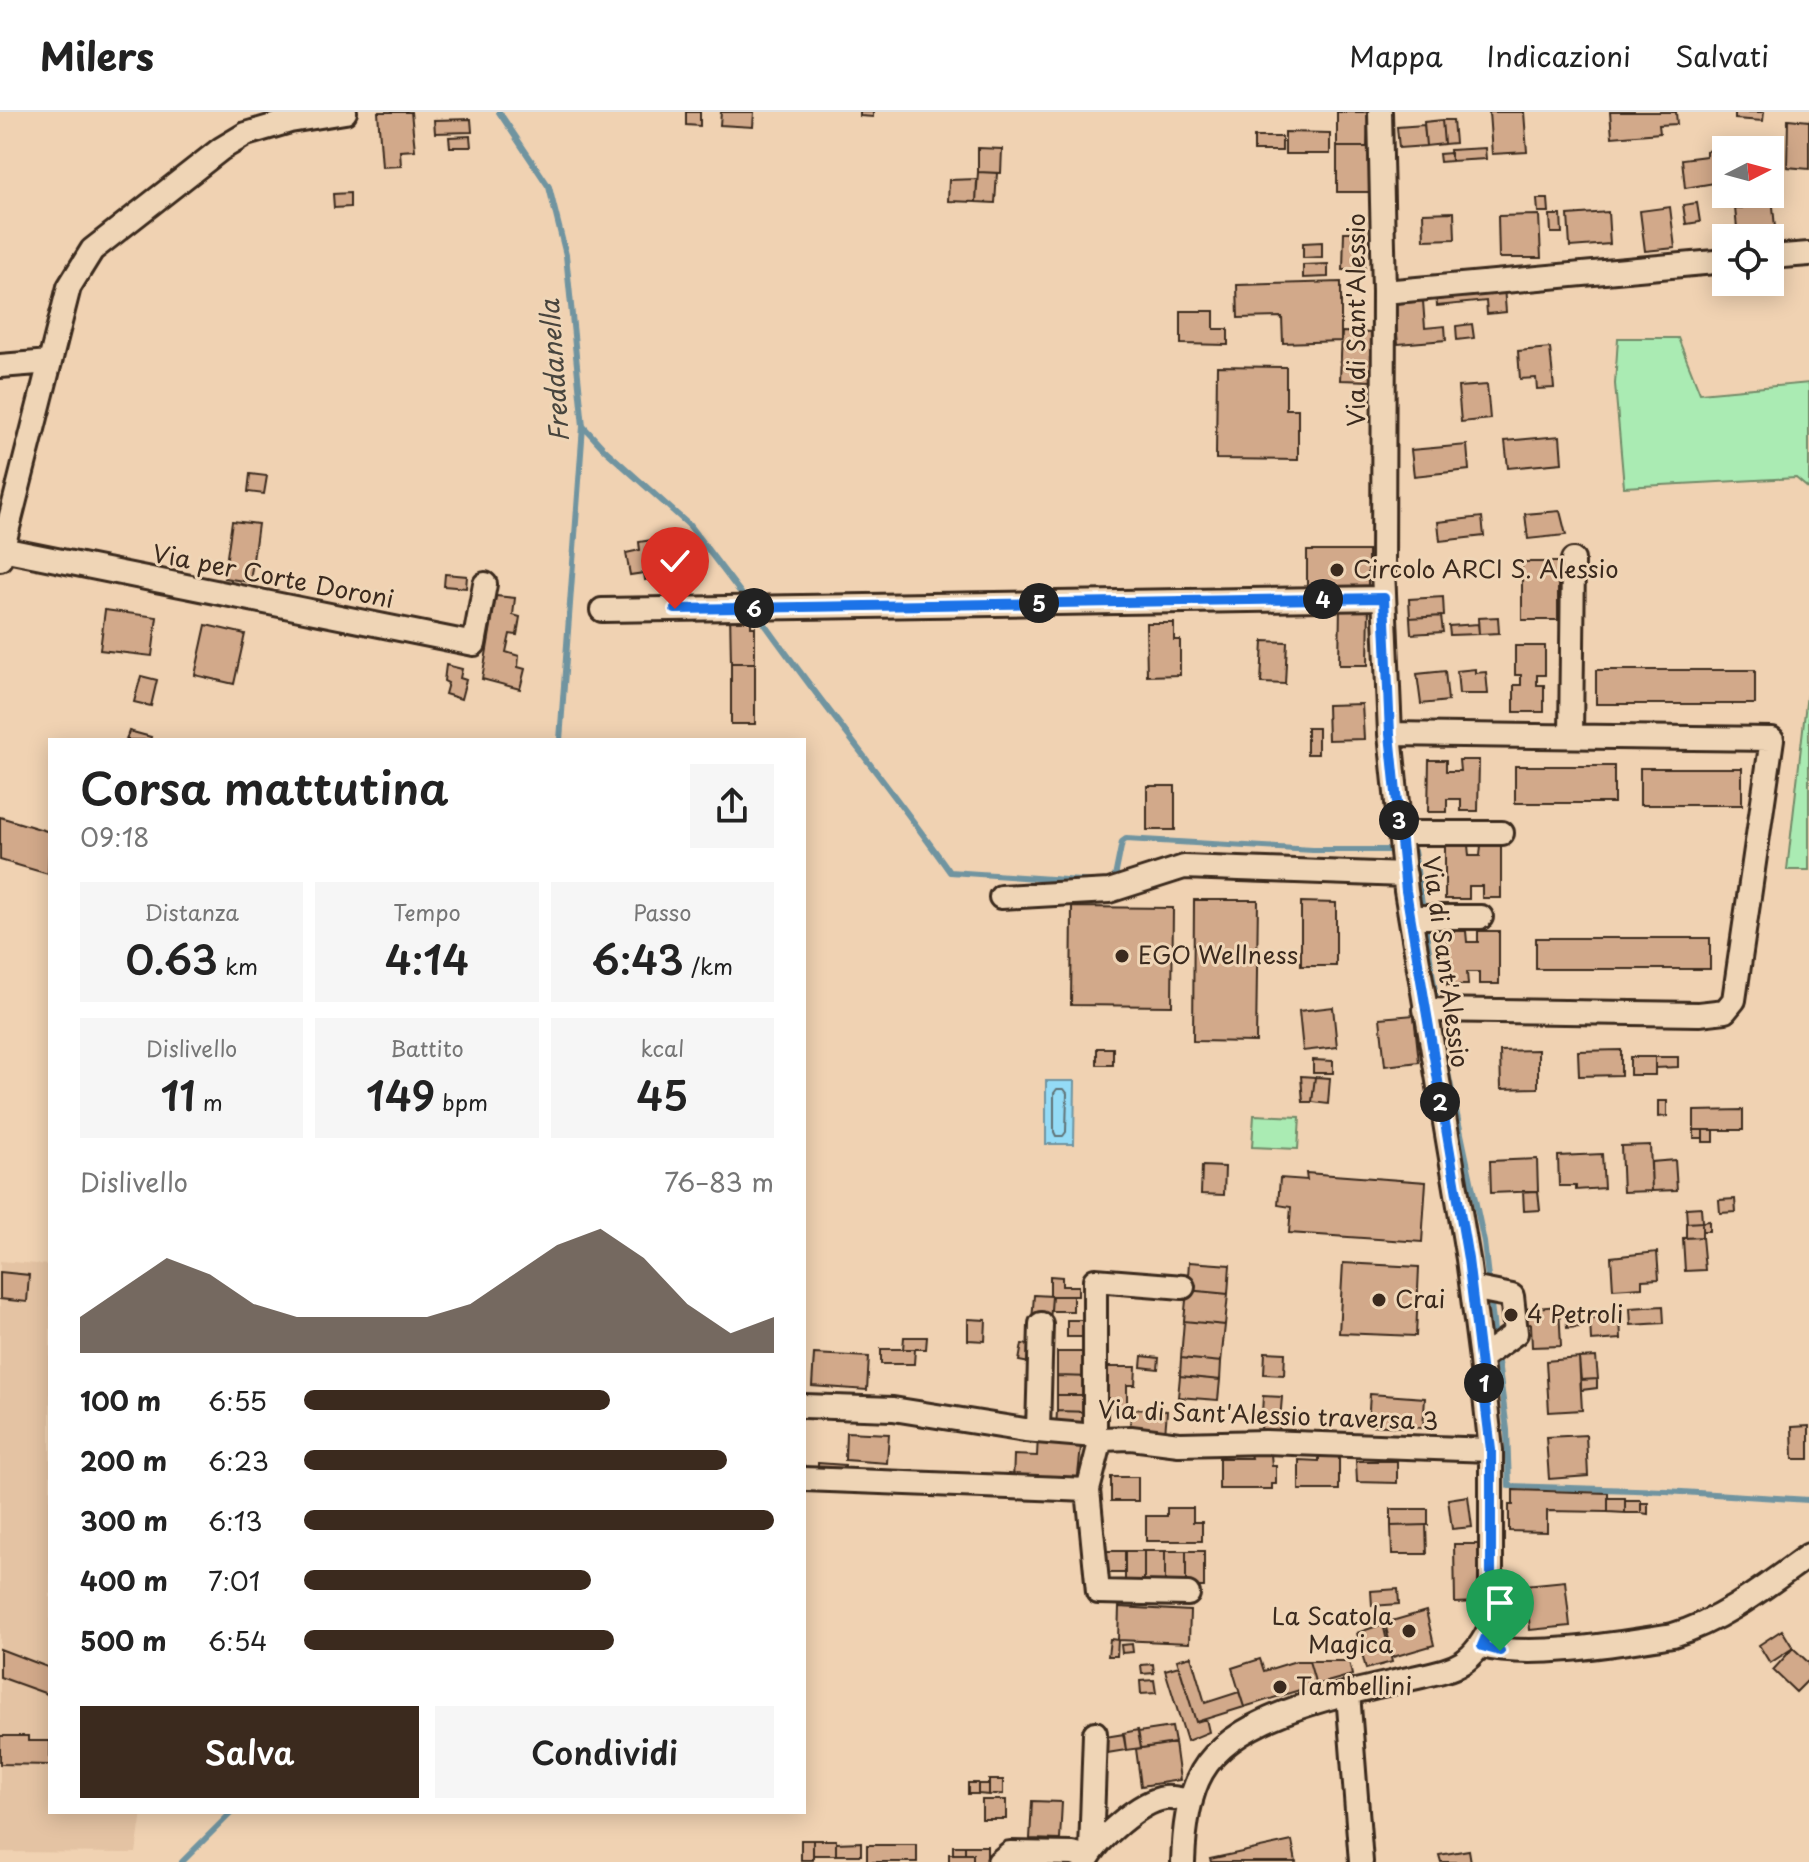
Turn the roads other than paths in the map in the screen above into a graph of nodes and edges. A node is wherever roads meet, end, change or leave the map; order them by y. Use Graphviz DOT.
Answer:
graph roads {
  1 [pos="345,112"];
  2 [pos="1380,112"];
  3 [pos="1809,254"];
  4 [pos="1784,256"];
  5 [pos="1712,262"];
  6 [pos="1384,292"];
  7 [pos="50,362"];
  8 [pos="0,366"];
  9 [pos="1,554"];
  10 [pos="1573,560"];
  11 [pos="485,584"];
  12 [pos="1384,598"];
  13 [pos="602,610"];
  14 [pos="1390,734"];
  15 [pos="1571,736"];
  16 [pos="1400,833"];
  17 [pos="1502,833"];
  18 [pos="1405,875"];
  19 [pos="1001,897"];
  20 [pos="1421,917"];
  21 [pos="1481,917"];
  22 [pos="1433,1010"];
  23 [pos="1183,1287"];
  24 [pos="1472,1288"];
  25 [pos="1041,1324"];
  26 [pos="1481,1358"];
  27 [pos="806,1406"];
  28 [pos="1038,1430"];
  29 [pos="1098,1438"];
  30 [pos="1491,1450"];
  31 [pos="806,1479"];
  32 [pos="1088,1490"];
  33 [pos="1809,1555"];
  34 [pos="1188,1594"];
  35 [pos="1482,1646"];
  36 [pos="1348,1693"];
  37 [pos="1095,1733"];
  38 [pos="1191,1801"];
  39 [pos="1088,1858"];
  40 [pos="999,1862"];
  41 [pos="1183,1862"];
  42 [pos="1361,1862"];
  1 -- 7 [label="street"];
  2 -- 6 [label="street, Via di Sant'Alessio"];
  3 -- 4 [label="street"];
  5 -- 6 [label="street"];
  6 -- 12 [label="street, Via di Sant'Alessio"];
  7 -- 8 [label="street"];
  7 -- 9 [label="street"];
  9 -- 11 [label="street, Via per Corte Doroni"];
  10 -- 15 [label="street"];
  12 -- 13 [label="street"];
  12 -- 14 [label="street, Via di Sant'Alessio"];
  14 -- 15 [label="street"];
  14 -- 16 [label="street, Via di Sant'Alessio"];
  15 -- 22 [label="street"];
  16 -- 17 [label="street"];
  16 -- 18 [label="street, Via di Sant'Alessio"];
  18 -- 19 [label="street"];
  18 -- 20 [label="street, Via di Sant'Alessio"];
  20 -- 21 [label="street"];
  20 -- 22 [label="street, Via di Sant'Alessio"];
  22 -- 24 [label="street, Via di Sant'Alessio"];
  23 -- 29 [label="street"];
  24 -- 26 [label="street, Via di Sant'Alessio"];
  24 -- 26 [label="street"];
  25 -- 28 [label="street"];
  26 -- 30 [label="street, Via di Sant'Alessio"];
  27 -- 28 [label="street, Via di Sant'Alessio traversa 3"];
  28 -- 29 [label="street, Via di Sant'Alessio traversa 3"];
  29 -- 30 [label="street, Via di Sant'Alessio traversa 3"];
  29 -- 32 [label="street"];
  30 -- 35 [label="street, Via di Sant'Alessio"];
  31 -- 32 [label="street"];
  32 -- 34 [label="street"];
  33 -- 35 [label="street"];
  35 -- 36 [label="street"];
  36 -- 38 [label="street"];
  36 -- 42 [label="street"];
  37 -- 39 [label="street"];
  38 -- 39 [label="street"];
  38 -- 41 [label="street"];
  39 -- 40 [label="street"];
}
